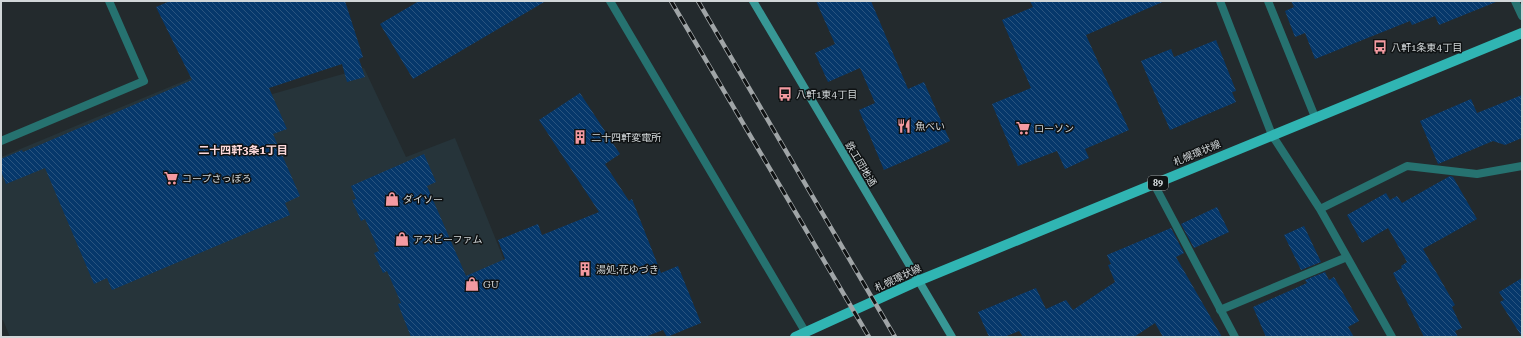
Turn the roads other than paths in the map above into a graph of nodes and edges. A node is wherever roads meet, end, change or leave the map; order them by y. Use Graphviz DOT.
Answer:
graph roads {
  1 [pos="109,1"];
  2 [pos="610,1"];
  3 [pos="753,1"];
  4 [pos="1220,1"];
  5 [pos="1268,1"];
  6 [pos="1515,1"];
  7 [pos="1522,16"];
  8 [pos="1522,32"];
  9 [pos="1314,118"];
  10 [pos="1272,135"];
  11 [pos="1,141"];
  12 [pos="1522,166"];
  13 [pos="1154,184"];
  14 [pos="1320,209"];
  15 [pos="1347,257"];
  16 [pos="918,281"];
  17 [pos="1220,310"];
  18 [pos="806,333"];
  19 [pos="795,337"];
  20 [pos="952,337"];
  21 [pos="1235,337"];
  22 [pos="1392,337"];
  1 -- 11 [label="street"];
  2 -- 18 [label="street"];
  3 -- 16 [label="street, 鉄工団地通"];
  4 -- 10 [label="street"];
  5 -- 9 [label="street"];
  6 -- 7 [label="street"];
  8 -- 9 [label="main road, 札幌環状線 / 89"];
  9 -- 10 [label="main road, 札幌環状線 / 89"];
  10 -- 13 [label="main road, 札幌環状線 / 89"];
  10 -- 14 [label="street"];
  12 -- 14 [label="street"];
  13 -- 16 [label="main road, 札幌環状線 / 89"];
  13 -- 17 [label="street"];
  14 -- 15 [label="street"];
  15 -- 17 [label="street"];
  15 -- 22 [label="street"];
  16 -- 18 [label="main road, 札幌環状線 / 89"];
  16 -- 20 [label="street, 鉄工団地通"];
  17 -- 21 [label="street"];
  18 -- 19 [label="main road, 札幌環状線 / 89"];
}
